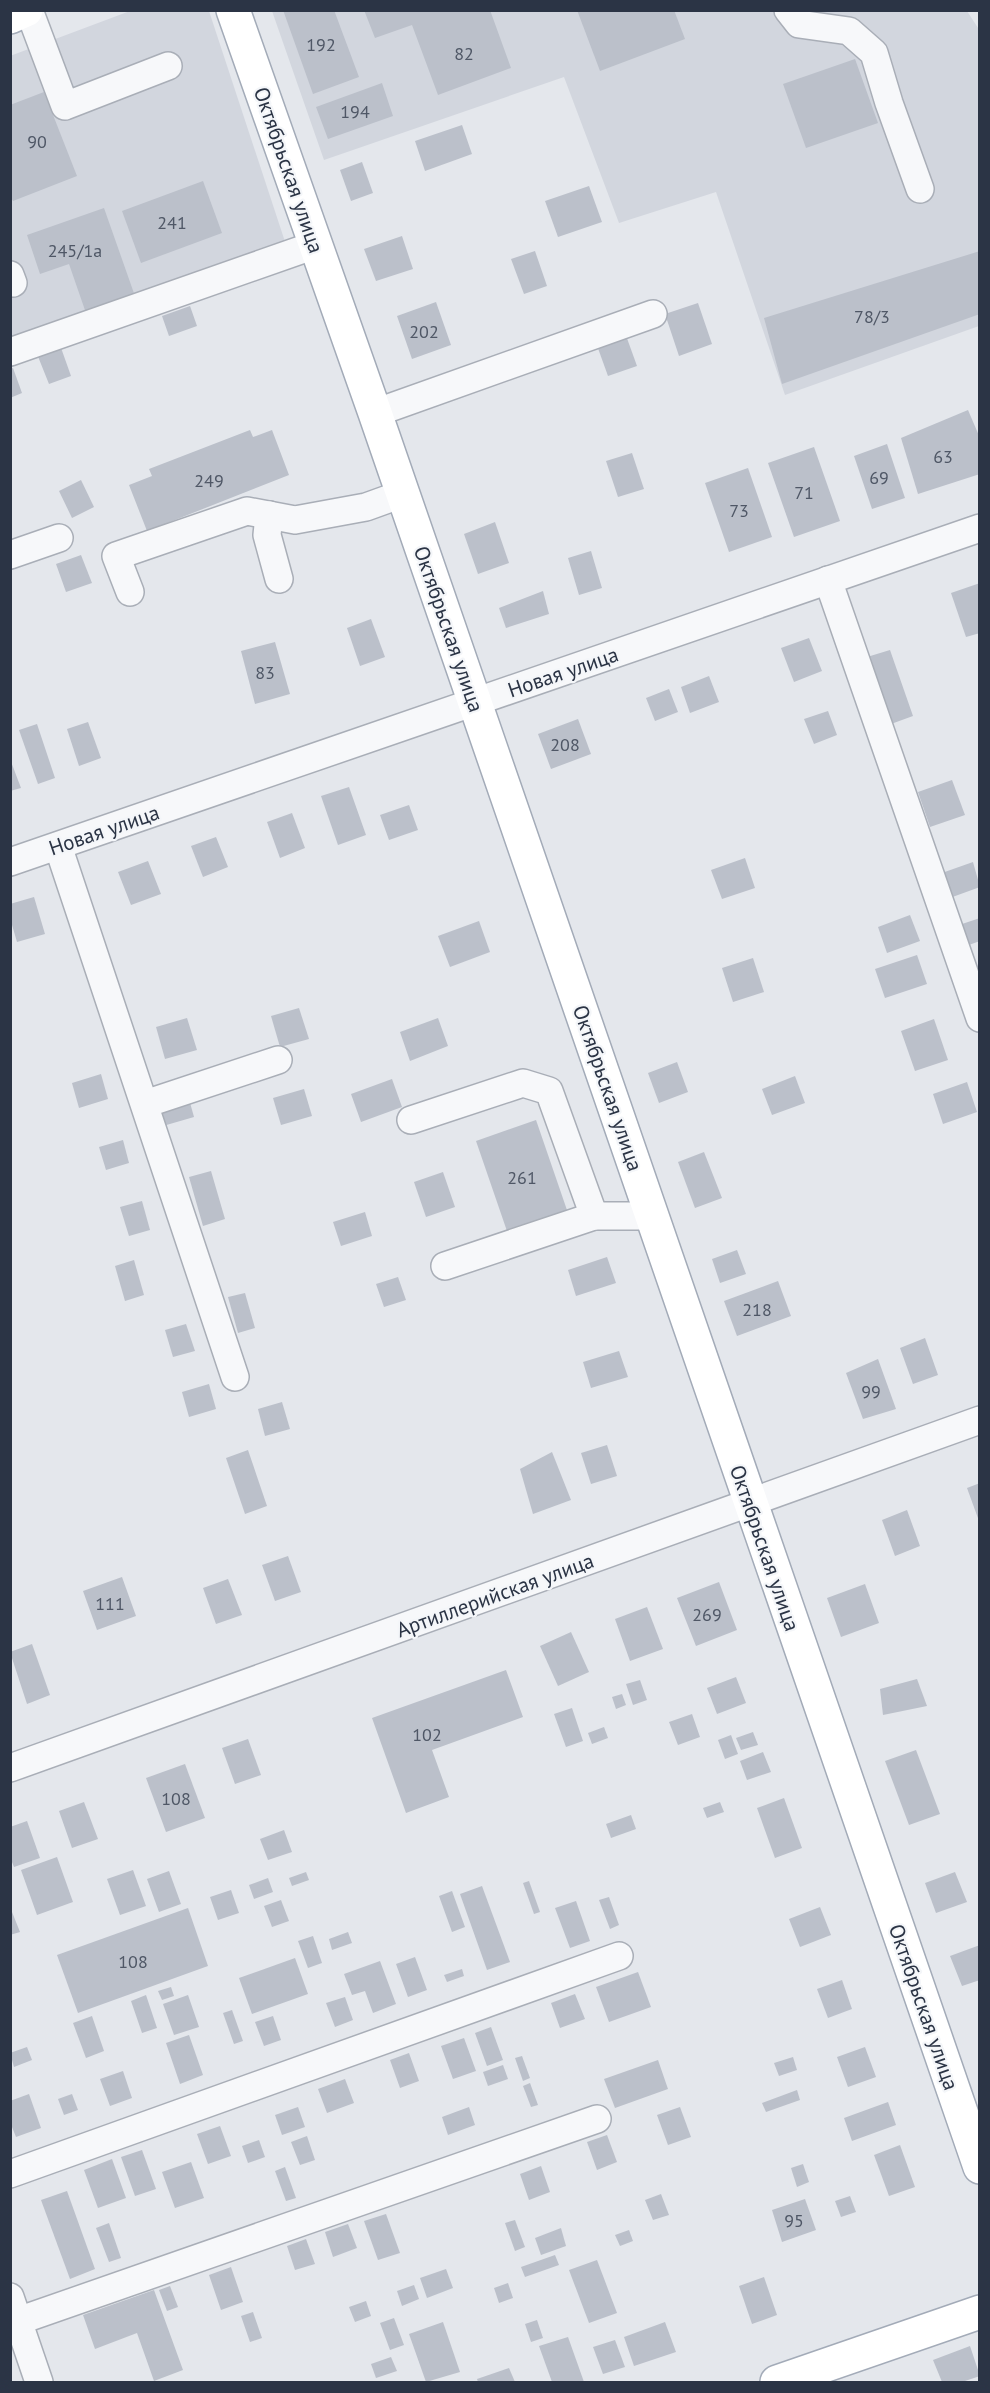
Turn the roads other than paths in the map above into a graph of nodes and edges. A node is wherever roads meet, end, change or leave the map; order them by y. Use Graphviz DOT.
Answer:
graph roads {
  1 [pos="27,10"];
  2 [pos="233,10"];
  3 [pos="788,10"];
  4 [pos="10,17"];
  5 [pos="168,66"];
  6 [pos="920,189"];
  7 [pos="315,245"];
  8 [pos="653,314"];
  9 [pos="10,352"];
  10 [pos="375,413"];
  11 [pos="402,494"];
  12 [pos="269,515"];
  13 [pos="980,528"];
  14 [pos="58,538"];
  15 [pos="10,555"];
  16 [pos="279,579"];
  17 [pos="828,580"];
  18 [pos="130,592"];
  19 [pos="475,702"];
  20 [pos="58,846"];
  21 [pos="10,862"];
  22 [pos="980,1018"];
  23 [pos="278,1060"];
  24 [pos="145,1104"];
  25 [pos="411,1120"];
  26 [pos="594,1216"];
  27 [pos="652,1216"];
  28 [pos="445,1266"];
  29 [pos="235,1377"];
  30 [pos="980,1420"];
  31 [pos="750,1504"];
  32 [pos="10,1768"];
  33 [pos="619,1956"];
  34 [pos="597,2120"];
  35 [pos="980,2167"];
  36 [pos="10,2174"];
  37 [pos="14,2309"];
  38 [pos="980,2312"];
  39 [pos="39,2382"];
  40 [pos="777,2382"];
  1 -- 4 [label="main road"];
  1 -- 5 [label="street"];
  2 -- 7 [label="main road, Октябрьская улица"];
  3 -- 6 [label="street"];
  7 -- 9 [label="street"];
  7 -- 10 [label="main road, Октябрьская улица"];
  8 -- 10 [label="street"];
  10 -- 11 [label="main road, Октябрьская улица"];
  11 -- 12 [label="street"];
  11 -- 19 [label="main road, Октябрьская улица"];
  12 -- 16 [label="street"];
  12 -- 18 [label="street"];
  13 -- 17 [label="street, Новая улица"];
  14 -- 15 [label="street"];
  17 -- 19 [label="street, Новая улица"];
  17 -- 22 [label="street"];
  19 -- 20 [label="street, Новая улица"];
  19 -- 27 [label="main road, Октябрьская улица"];
  20 -- 21 [label="street, Новая улица"];
  20 -- 24 [label="street"];
  23 -- 24 [label="street"];
  24 -- 29 [label="street"];
  25 -- 26 [label="street"];
  26 -- 27 [label="street"];
  26 -- 28 [label="street"];
  27 -- 31 [label="main road, Октябрьская улица"];
  30 -- 31 [label="street, Артиллерийская улица"];
  31 -- 32 [label="street, Артиллерийская улица"];
  31 -- 35 [label="main road, Октябрьская улица"];
  33 -- 36 [label="street"];
  34 -- 37 [label="street"];
  37 -- 39 [label="street"];
  38 -- 40 [label="main road"];
}
